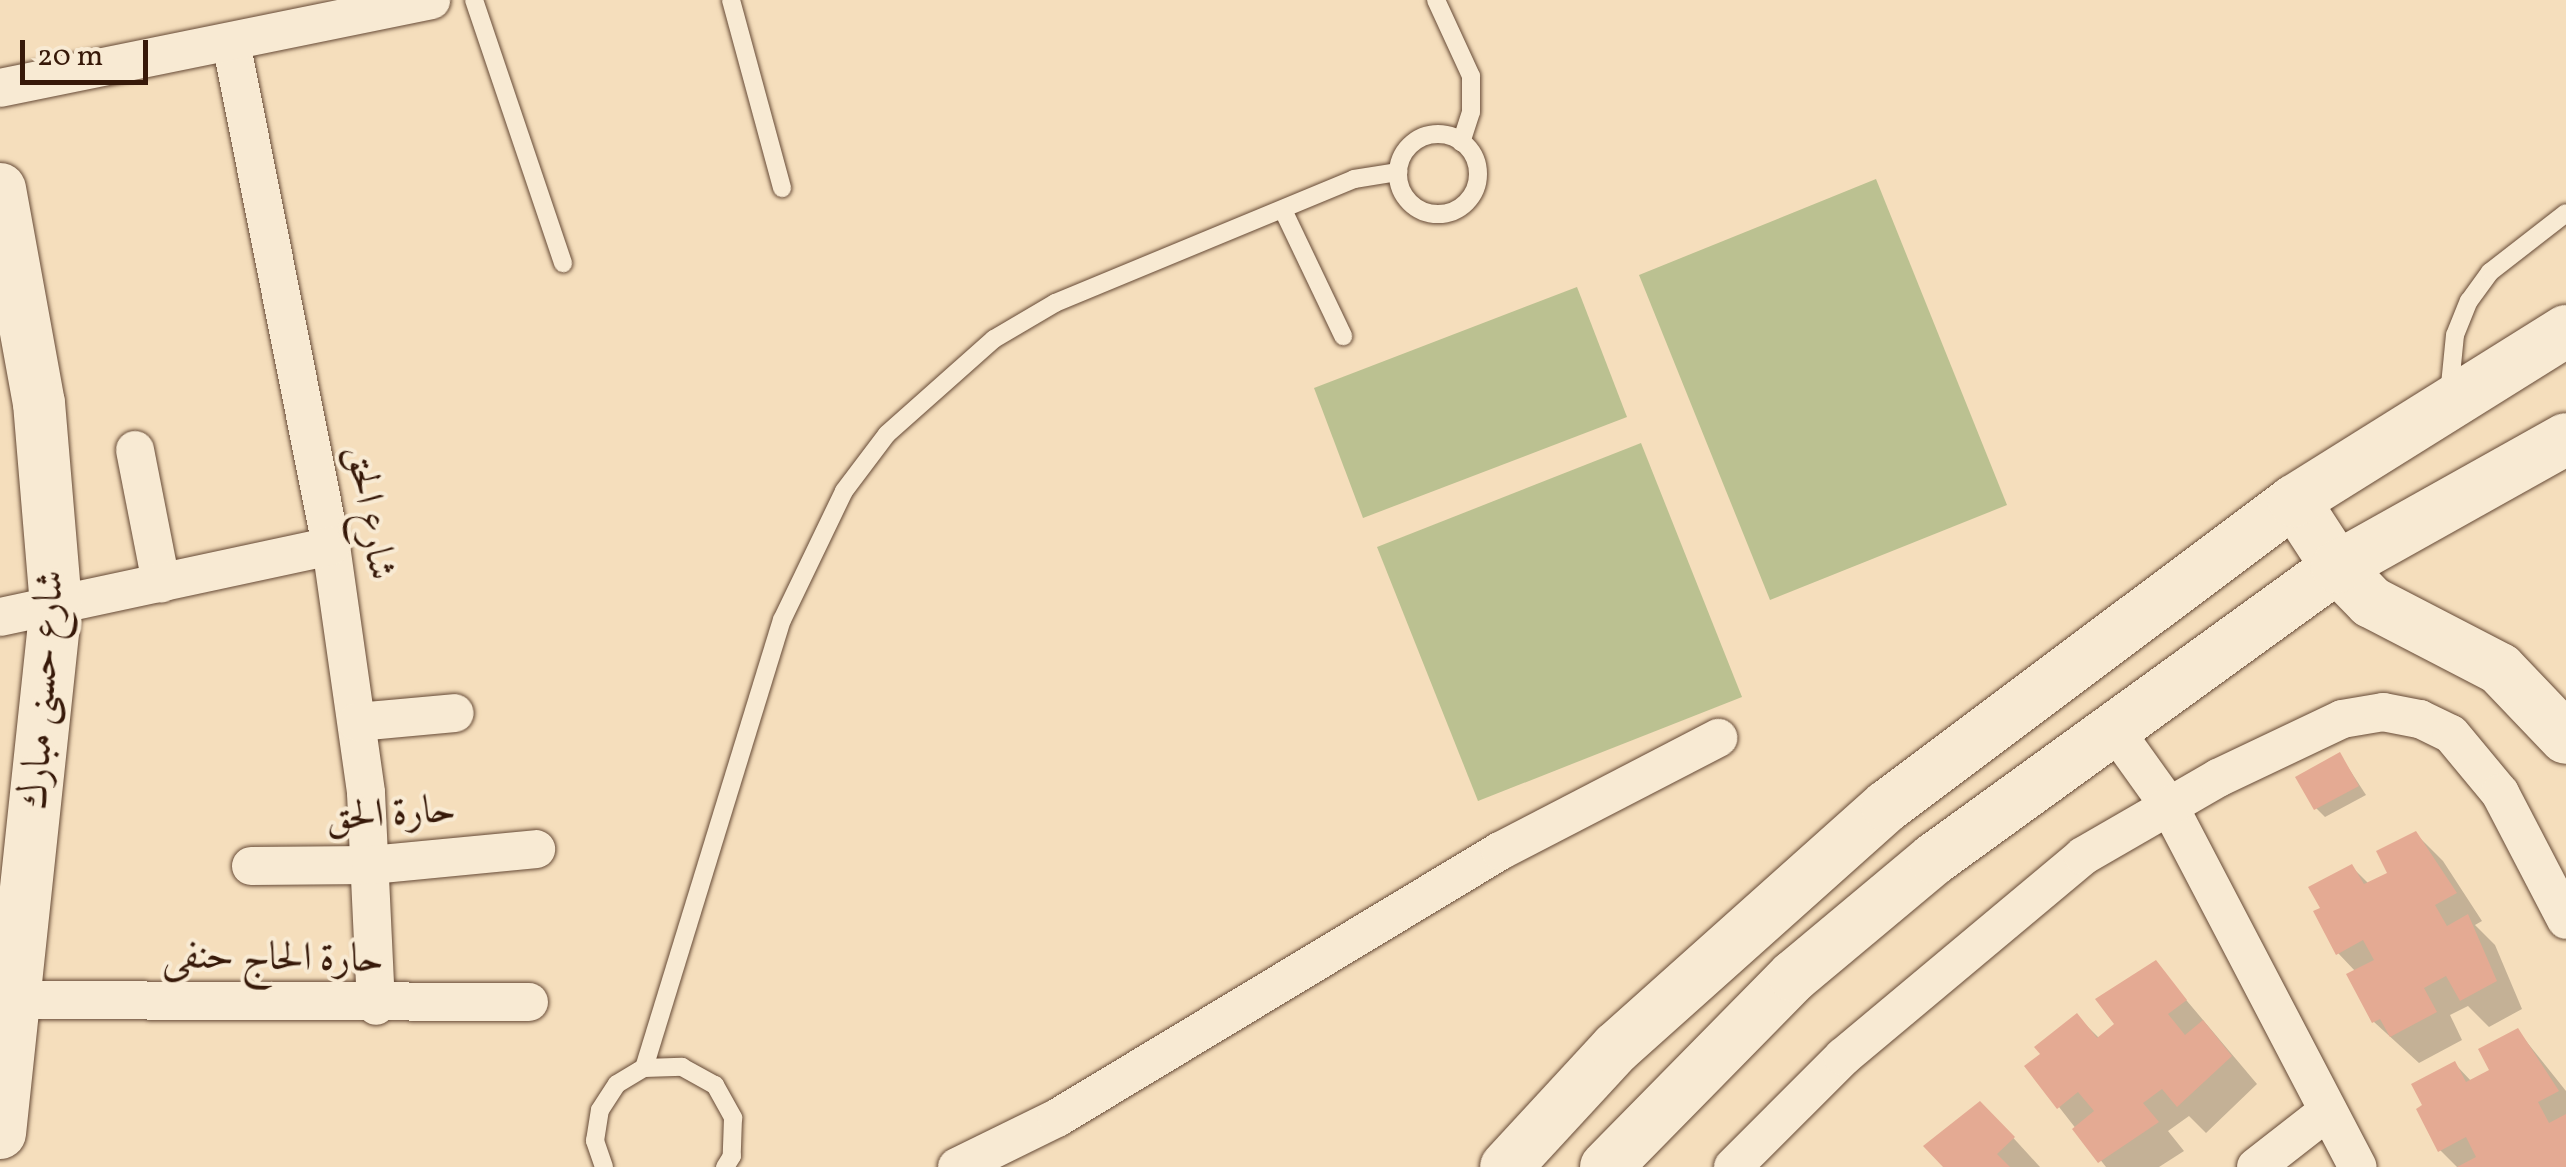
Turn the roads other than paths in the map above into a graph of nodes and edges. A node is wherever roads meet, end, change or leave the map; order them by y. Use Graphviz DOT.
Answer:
graph roads {
  1 [pos="432,0"];
  2 [pos="474,0"];
  3 [pos="731,0"];
  4 [pos="1436,0"];
  5 [pos="373,7"];
  6 [pos="231,42"];
  7 [pos="0,88"];
  8 [pos="1461,142"];
  9 [pos="1398,172"];
  10 [pos="0,188"];
  11 [pos="782,188"];
  12 [pos="1283,210"];
  13 [pos="2566,213"];
  14 [pos="563,263"];
  15 [pos="2566,331"];
  16 [pos="1343,336"];
  17 [pos="15,352"];
  18 [pos="2449,404"];
  19 [pos="2566,440"];
  20 [pos="135,450"];
  21 [pos="2294,501"];
  22 [pos="332,546"];
  23 [pos="2336,566"];
  24 [pos="161,583"];
  25 [pos="56,605"];
  26 [pos="0,617"];
  27 [pos="455,713"];
  28 [pos="358,722"];
  29 [pos="2111,725"];
  30 [pos="1718,738"];
  31 [pos="2566,738"];
  32 [pos="2169,806"];
  33 [pos="536,849"];
  34 [pos="371,865"];
  35 [pos="251,866"];
  36 [pos="2566,920"];
  37 [pos="529,1002"];
  38 [pos="376,1006"];
  39 [pos="10,1027"];
  40 [pos="644,1068"];
  41 [pos="2328,1111"];
  42 [pos="0,1133"];
  43 [pos="604,1167"];
  44 [pos="725,1167"];
  45 [pos="957,1167"];
  46 [pos="1506,1167"];
  47 [pos="1606,1167"];
  48 [pos="1733,1167"];
  49 [pos="2256,1167"];
  50 [pos="2358,1167"];
  1 -- 5 [label="street"];
  2 -- 14 [label="lane"];
  3 -- 11 [label="lane"];
  4 -- 8 [label="lane"];
  5 -- 6 [label="street"];
  6 -- 7 [label="street"];
  6 -- 22 [label="street, شارع الحق"];
  8 -- 9 [label="lane"];
  8 -- 9 [label="lane"];
  9 -- 12 [label="lane"];
  10 -- 17 [label="street, شارع حسنى مبارك"];
  12 -- 16 [label="lane"];
  12 -- 40 [label="lane"];
  13 -- 18 [label="lane"];
  15 -- 18 [label="street"];
  17 -- 25 [label="street, شارع حسنى مبارك"];
  18 -- 21 [label="street"];
  19 -- 23 [label="street"];
  20 -- 24 [label="street"];
  21 -- 23 [label="street"];
  21 -- 46 [label="street"];
  22 -- 24 [label="street"];
  22 -- 28 [label="street, شارع الحق"];
  23 -- 29 [label="street"];
  23 -- 31 [label="street"];
  24 -- 25 [label="street"];
  25 -- 26 [label="street"];
  25 -- 39 [label="street, شارع حسنى مبارك"];
  27 -- 28 [label="street"];
  28 -- 34 [label="street, شارع الحق"];
  29 -- 32 [label="street"];
  29 -- 47 [label="street"];
  30 -- 45 [label="street"];
  32 -- 36 [label="street"];
  32 -- 41 [label="street"];
  32 -- 48 [label="street"];
  33 -- 34 [label="street, حارة الحق"];
  34 -- 35 [label="street, حارة الحق"];
  34 -- 38 [label="street, شارع الحق"];
  37 -- 38 [label="street, حارة الحاج حنفى"];
  38 -- 39 [label="street, حارة الحاج حنفى"];
  39 -- 42 [label="street, شارع حسنى مبارك"];
  40 -- 43 [label="lane"];
  40 -- 44 [label="lane"];
  41 -- 49 [label="street"];
  41 -- 50 [label="street"];
}
